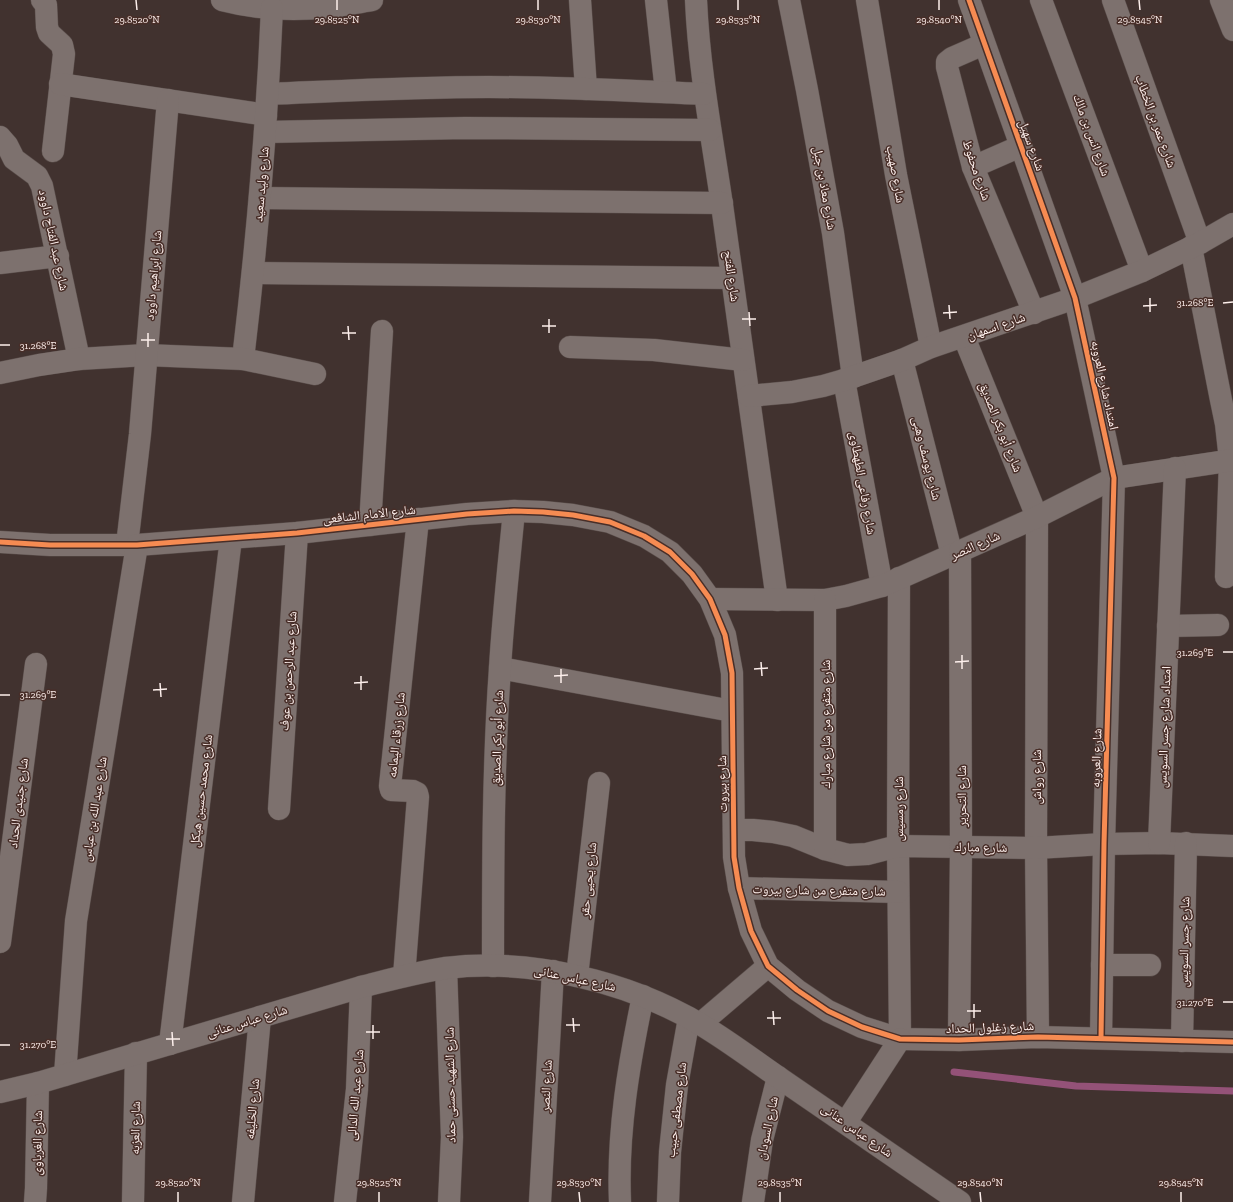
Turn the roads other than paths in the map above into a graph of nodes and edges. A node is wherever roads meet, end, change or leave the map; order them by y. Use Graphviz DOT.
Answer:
graph roads {
  1 [pos="42,0"];
  2 [pos="222,0"];
  3 [pos="370,0"];
  4 [pos="580,0"];
  5 [pos="656,0"];
  6 [pos="696,0"];
  7 [pos="789,0"];
  8 [pos="867,0"];
  9 [pos="969,0"];
  10 [pos="1041,0"];
  11 [pos="1113,0"];
  12 [pos="1221,0"];
  13 [pos="282,5"];
  14 [pos="1233,30"];
  15 [pos="984,44"];
  16 [pos="60,84"];
  17 [pos="586,89"];
  18 [pos="666,92"];
  19 [pos="268,94"];
  20 [pos="704,94"];
  21 [pos="168,100"];
  22 [pos="266,124"];
  23 [pos="710,130"];
  24 [pos="0,137"];
  25 [pos="1021,146"];
  26 [pos="52,150"];
  27 [pos="974,167"];
  28 [pos="260,198"];
  29 [pos="722,203"];
  30 [pos="1233,224"];
  31 [pos="1195,245"];
  32 [pos="58,256"];
  33 [pos="0,263"];
  34 [pos="1142,271"];
  35 [pos="253,273"];
  36 [pos="732,278"];
  37 [pos="1075,298"];
  38 [pos="1034,313"];
  39 [pos="382,331"];
  40 [pos="964,337"];
  41 [pos="570,346"];
  42 [pos="931,347"];
  43 [pos="146,355"];
  44 [pos="243,359"];
  45 [pos="79,360"];
  46 [pos="744,360"];
  47 [pos="902,360"];
  48 [pos="0,373"];
  49 [pos="315,374"];
  50 [pos="849,379"];
  51 [pos="749,396"];
  52 [pos="1231,460"];
  53 [pos="1175,468"];
  54 [pos="1114,478"];
  55 [pos="514,511"];
  56 [pos="1037,517"];
  57 [pos="418,519"];
  58 [pos="370,524"];
  59 [pos="297,533"];
  60 [pos="231,538"];
  61 [pos="0,542"];
  62 [pos="132,545"];
  63 [pos="956,553"];
  64 [pos="1226,577"];
  65 [pos="890,582"];
  66 [pos="710,599"];
  67 [pos="777,600"];
  68 [pos="825,600"];
  69 [pos="1218,625"];
  70 [pos="1168,626"];
  71 [pos="36,664"];
  72 [pos="500,668"];
  73 [pos="732,711"];
  74 [pos="599,783"];
  75 [pos="279,808"];
  76 [pos="734,830"];
  77 [pos="1159,843"];
  78 [pos="1186,843"];
  79 [pos="1104,844"];
  80 [pos="898,846"];
  81 [pos="1233,846"];
  82 [pos="961,847"];
  83 [pos="825,848"];
  84 [pos="1036,848"];
  85 [pos="739,888"];
  86 [pos="898,892"];
  87 [pos="0,942"];
  88 [pos="1150,965"];
  89 [pos="493,966"];
  90 [pos="768,966"];
  91 [pos="1102,966"];
  92 [pos="446,968"];
  93 [pos="553,971"];
  94 [pos="404,976"];
  95 [pos="577,976"];
  96 [pos="361,987"];
  97 [pos="642,996"];
  98 [pos="260,1017"];
  99 [pos="695,1021"];
  100 [pos="1038,1037"];
  101 [pos="1101,1038"];
  102 [pos="900,1039"];
  103 [pos="959,1040"];
  104 [pos="1182,1041"];
  105 [pos="1233,1042"];
  106 [pos="170,1044"];
  107 [pos="136,1053"];
  108 [pos="65,1075"];
  109 [pos="778,1077"];
  110 [pos="38,1083"];
  111 [pos="0,1092"];
  112 [pos="846,1122"];
  113 [pos="35,1202"];
  114 [pos="133,1202"];
  115 [pos="243,1202"];
  116 [pos="345,1202"];
  117 [pos="448,1202"];
  118 [pos="540,1202"];
  119 [pos="620,1202"];
  120 [pos="668,1202"];
  121 [pos="753,1202"];
  122 [pos="960,1202"];
  1 -- 16 [label="street"];
  2 -- 13 [label="street"];
  3 -- 13 [label="street"];
  4 -- 17 [label="street"];
  5 -- 18 [label="street"];
  6 -- 20 [label="street, شارع الفتح"];
  7 -- 50 [label="street, شارع معاذ بن جبل"];
  8 -- 42 [label="street, شارع صهيب"];
  9 -- 15 [label="street, شارع سهيل"];
  10 -- 34 [label="street, شارع انس بن مالك"];
  11 -- 31 [label="street, شارع عمر بن الخطاب"];
  12 -- 14 [label="street"];
  13 -- 19 [label="street, شارع وليد سعيد"];
  15 -- 25 [label="street, شارع سهيل"];
  15 -- 27 [label="street, شارع محفوظ"];
  16 -- 21 [label="street"];
  16 -- 26 [label="street"];
  17 -- 18 [label="street"];
  17 -- 19 [label="street"];
  18 -- 20 [label="street"];
  19 -- 22 [label="street, شارع وليد سعيد"];
  20 -- 23 [label="street, شارع الفتح"];
  21 -- 22 [label="street"];
  21 -- 43 [label="street, شارع ابراهيم داوود"];
  22 -- 23 [label="street"];
  22 -- 28 [label="street, شارع وليد سعيد"];
  23 -- 29 [label="street, شارع الفتح"];
  24 -- 32 [label="street, شارع عبد الفتاح داوود"];
  25 -- 27 [label="street"];
  25 -- 37 [label="street, شارع سهيل"];
  27 -- 38 [label="street, شارع محفوظ"];
  28 -- 29 [label="street"];
  28 -- 35 [label="street, شارع وليد سعيد"];
  29 -- 36 [label="street, شارع الفتح"];
  30 -- 31 [label="street, شارع اسمهان"];
  31 -- 34 [label="street, شارع اسمهان"];
  31 -- 52 [label="street, شارع عمر بن الخطاب"];
  32 -- 33 [label="street"];
  32 -- 45 [label="street, شارع عبد الفتاح داوود"];
  34 -- 37 [label="street, شارع اسمهان"];
  35 -- 36 [label="street"];
  35 -- 44 [label="street, شارع وليد سعيد"];
  36 -- 46 [label="street, شارع الفتح"];
  37 -- 38 [label="street, شارع اسمهان"];
  37 -- 54 [label="street, امتداد شارع العروبه"];
  38 -- 40 [label="street, شارع اسمهان"];
  39 -- 58 [label="street"];
  40 -- 42 [label="street, شارع اسمهان"];
  40 -- 56 [label="street, شارع أبو بكر الصديق"];
  41 -- 46 [label="street"];
  42 -- 47 [label="street, شارع اسمهان"];
  43 -- 44 [label="street"];
  43 -- 45 [label="street"];
  43 -- 62 [label="street, شارع ابراهيم داوود"];
  44 -- 49 [label="street"];
  45 -- 48 [label="street"];
  46 -- 51 [label="street, شارع الفتح"];
  47 -- 50 [label="street, شارع اسمهان"];
  47 -- 63 [label="street, شارع يوسف وهبى"];
  50 -- 51 [label="street, شارع اسمهان"];
  50 -- 65 [label="street, شارع رفاعى الطهطاوى"];
  51 -- 67 [label="street, شارع الفتح"];
  52 -- 53 [label="street, شارع النصر"];
  52 -- 64 [label="street, شارع عمر بن الخطاب"];
  53 -- 54 [label="street, شارع النصر"];
  53 -- 70 [label="street, امتداد شارع جسر السويس"];
  54 -- 56 [label="street, شارع النصر"];
  54 -- 79 [label="street, شارع العروبه"];
  55 -- 57 [label="street, شارع الامام الشافعى"];
  55 -- 66 [label="street, شارع الامام الشافعى"];
  55 -- 72 [label="street, شارع أبو بكر الصديق"];
  56 -- 63 [label="street, شارع النصر"];
  56 -- 84 [label="street, شارع رواش"];
  57 -- 58 [label="street, شارع الامام الشافعى"];
  57 -- 94 [label="street, شارع زرقاء اليمامه"];
  58 -- 59 [label="street, شارع الامام الشافعى"];
  59 -- 60 [label="street, شارع الامام الشافعى"];
  59 -- 75 [label="street, شارع عبد الرحمن بن عوف"];
  60 -- 62 [label="street, شارع الامام الشافعى"];
  60 -- 106 [label="street, شارع محمد حسين هيكل"];
  61 -- 62 [label="street, شارع الامام الشافعى"];
  62 -- 108 [label="street, شارع عبد الله بن عباس"];
  63 -- 65 [label="street, شارع النصر"];
  63 -- 82 [label="street, شارع التحرير"];
  65 -- 68 [label="street, شارع النصر"];
  65 -- 80 [label="street, شارع رمسيس"];
  66 -- 67 [label="street, شارع النصر"];
  66 -- 73 [label="street, شارع بيروت"];
  67 -- 68 [label="street, شارع النصر"];
  68 -- 83 [label="street, شارع متفرع من شارع مبارك"];
  69 -- 70 [label="street"];
  70 -- 77 [label="street, امتداد شارع جسر السويس"];
  71 -- 87 [label="street, شارع جنيدى الحداد"];
  72 -- 73 [label="street"];
  72 -- 89 [label="street, شارع أبو بكر الصديق"];
  73 -- 76 [label="street, شارع بيروت"];
  74 -- 95 [label="street, شارع يحيى حقر"];
  76 -- 83 [label="street, شارع مبارك"];
  76 -- 85 [label="street, شارع بيروت"];
  77 -- 78 [label="street, شارع مبارك"];
  77 -- 79 [label="street, شارع مبارك"];
  78 -- 81 [label="street, شارع مبارك"];
  78 -- 104 [label="street, شارع جسر السويس"];
  79 -- 84 [label="street, شارع مبارك"];
  79 -- 91 [label="street, شارع العروبه"];
  80 -- 82 [label="street, شارع مبارك"];
  80 -- 83 [label="street, شارع مبارك"];
  80 -- 86 [label="street, شارع رمسيس"];
  82 -- 84 [label="street, شارع مبارك"];
  82 -- 103 [label="street, شارع التحرير"];
  84 -- 100 [label="street, شارع رواش"];
  85 -- 86 [label="street, شارع متفرع من شارع بيروت"];
  85 -- 90 [label="street, شارع بيروت"];
  86 -- 102 [label="street, شارع رمسيس"];
  88 -- 91 [label="street"];
  89 -- 92 [label="street, شارع عباس عنانى"];
  89 -- 93 [label="street, شارع عباس عنانى"];
  90 -- 99 [label="street"];
  90 -- 102 [label="street, شارع زغلول الحداد"];
  91 -- 101 [label="street, شارع العروبه"];
  92 -- 94 [label="street, شارع عباس عنانى"];
  92 -- 117 [label="street, شارع الشهيد حسنى حماد"];
  93 -- 95 [label="street, شارع عباس عنانى"];
  93 -- 118 [label="street, شارع النصر"];
  94 -- 96 [label="street, شارع عباس عنانى"];
  95 -- 97 [label="street, شارع عباس عنانى"];
  96 -- 98 [label="street, شارع عباس عنانى"];
  96 -- 116 [label="street, شارع عبد الله الدالى"];
  97 -- 99 [label="street, شارع عباس عنانى"];
  97 -- 119 [label="street"];
  98 -- 106 [label="street, شارع عباس عنانى"];
  98 -- 115 [label="street, شارع الخليفه"];
  99 -- 109 [label="street, شارع عباس عنانى"];
  99 -- 120 [label="street, شارع مصطفى حبيب"];
  100 -- 101 [label="street, شارع زغلول الحداد"];
  100 -- 103 [label="street, شارع زغلول الحداد"];
  101 -- 104 [label="street, شارع زغلول الحداد"];
  102 -- 103 [label="street, شارع زغلول الحداد"];
  102 -- 112 [label="street"];
  104 -- 105 [label="street, شارع زغلول الحداد"];
  106 -- 107 [label="street, شارع عباس عنانى"];
  107 -- 108 [label="street, شارع عباس عنانى"];
  107 -- 114 [label="street, شارع العزبه"];
  108 -- 110 [label="street, شارع عباس عنانى"];
  109 -- 112 [label="street, شارع عباس عنانى"];
  109 -- 121 [label="street, شارع السودان"];
  110 -- 111 [label="street, شارع عباس عنانى"];
  110 -- 113 [label="street, شارع الغرباوى"];
  112 -- 122 [label="street, شارع عباس عنانى"];
}
